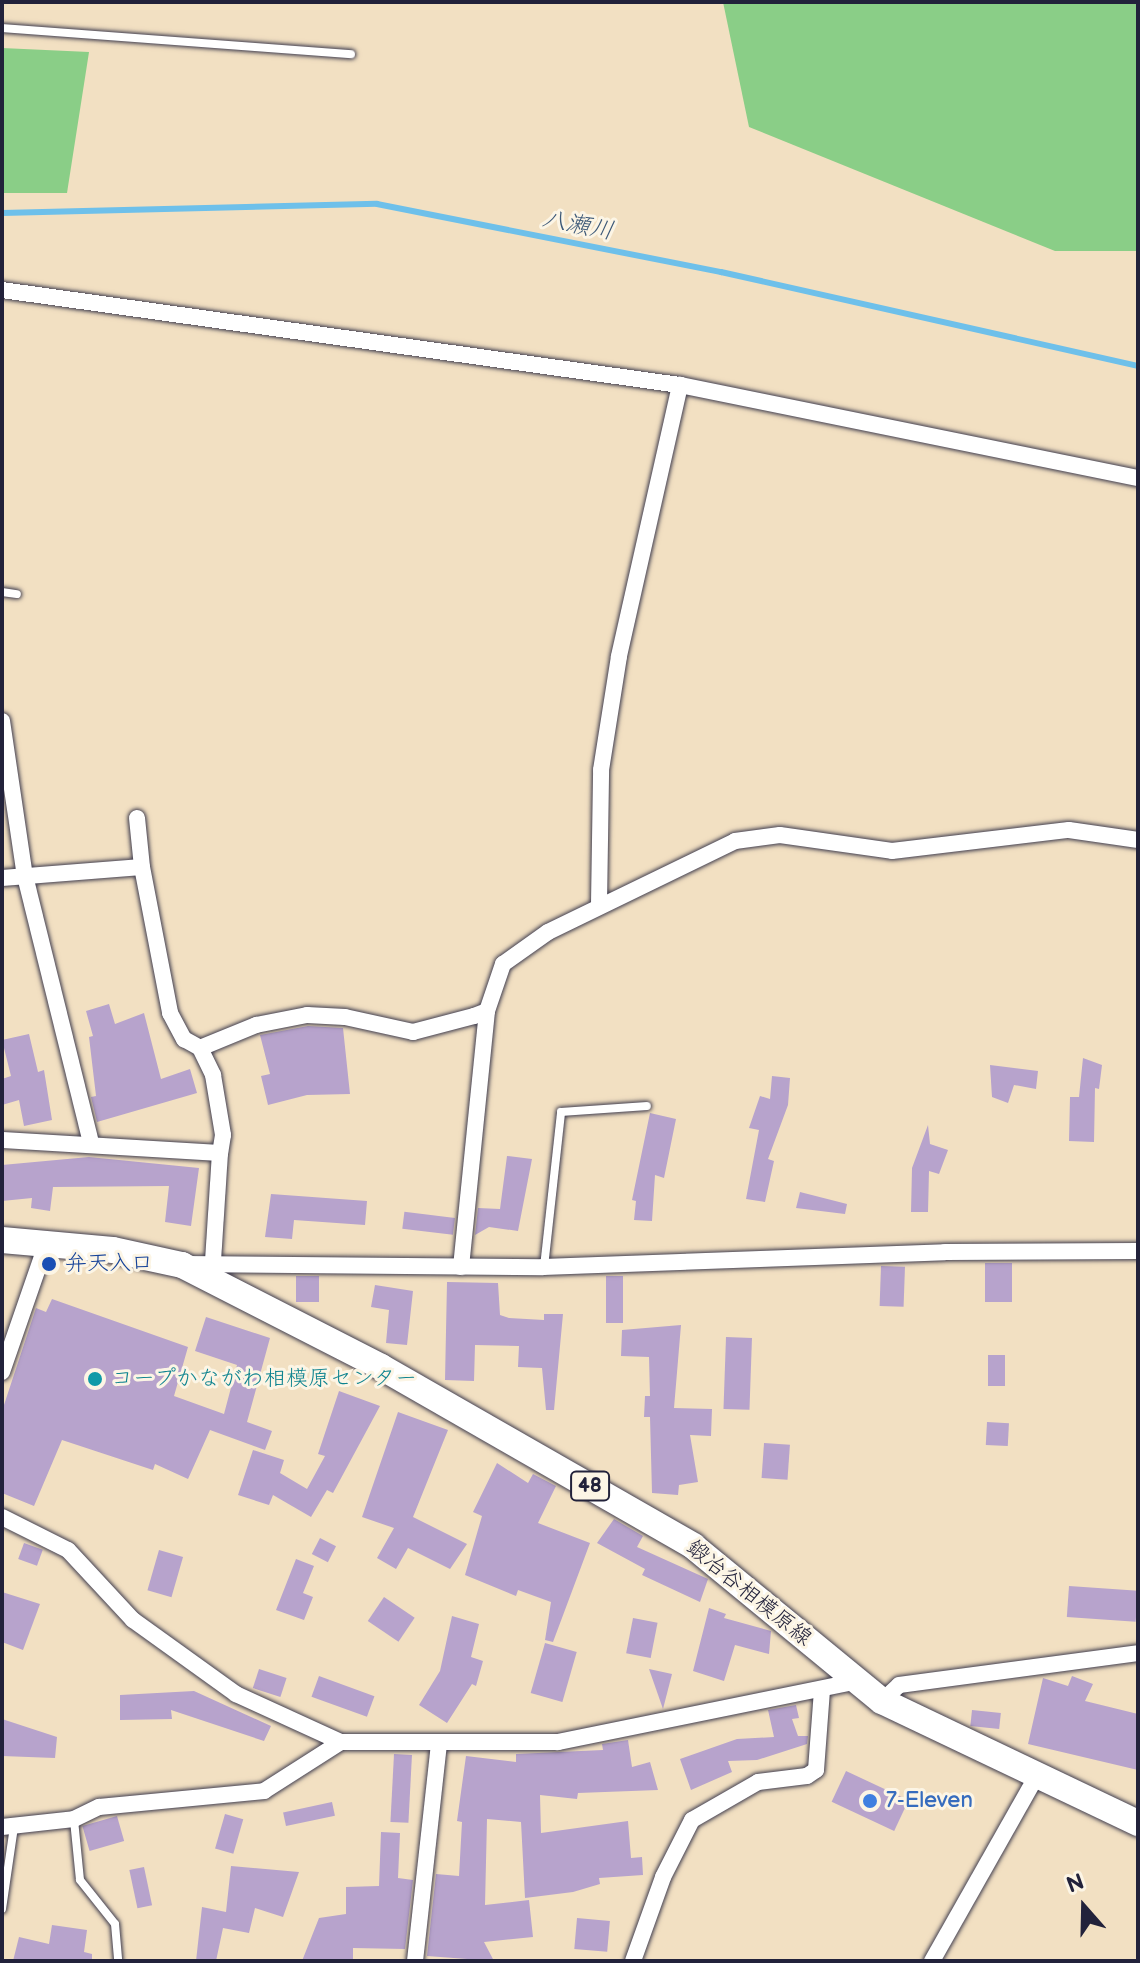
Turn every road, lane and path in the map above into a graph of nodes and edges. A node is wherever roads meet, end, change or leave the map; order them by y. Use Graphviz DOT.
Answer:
graph roads {
  1 [pos="2,28"];
  2 [pos="351,54"];
  3 [pos="2,290"];
  4 [pos="680,385"];
  5 [pos="1138,478"];
  6 [pos="2,592"];
  7 [pos="17,594"];
  8 [pos="2,721"];
  9 [pos="137,818"];
  10 [pos="1138,840"];
  11 [pos="142,867"];
  12 [pos="25,876"];
  13 [pos="2,878"];
  14 [pos="599,904"];
  15 [pos="487,1011"];
  16 [pos="200,1048"];
  17 [pos="647,1106"];
  18 [pos="2,1140"];
  19 [pos="91,1142"];
  20 [pos="220,1153"];
  21 [pos="2,1240"];
  22 [pos="47,1242"];
  23 [pos="1138,1251"];
  24 [pos="213,1261"];
  25 [pos="182,1265"];
  26 [pos="461,1267"];
  27 [pos="543,1267"];
  28 [pos="2,1372"];
  29 [pos="2,1517"];
  30 [pos="1138,1653"];
  31 [pos="857,1681"];
  32 [pos="822,1691"];
  33 [pos="882,1701"];
  34 [pos="341,1742"];
  35 [pos="439,1745"];
  36 [pos="1036,1777"];
  37 [pos="74,1819"];
  38 [pos="1138,1823"];
  39 [pos="8,1827"];
  40 [pos="2,1909"];
  41 [pos="118,1961"];
  42 [pos="415,1961"];
  43 [pos="633,1961"];
  44 [pos="932,1961"];
  1 -- 2 [label="lane"];
  3 -- 4 [label="street"];
  4 -- 5 [label="street"];
  4 -- 14 [label="street"];
  6 -- 7 [label="lane"];
  8 -- 12 [label="street"];
  9 -- 11 [label="street"];
  10 -- 14 [label="street"];
  11 -- 12 [label="street"];
  11 -- 16 [label="street"];
  12 -- 13 [label="street"];
  12 -- 19 [label="street"];
  14 -- 15 [label="street"];
  15 -- 16 [label="street"];
  15 -- 26 [label="street"];
  16 -- 20 [label="street"];
  17 -- 27 [label="lane"];
  18 -- 19 [label="street"];
  19 -- 20 [label="street"];
  20 -- 24 [label="street"];
  21 -- 22 [label="main road, 鍛冶谷相模原線 / 48"];
  22 -- 25 [label="main road, 鍛冶谷相模原線 / 48"];
  22 -- 28 [label="street"];
  23 -- 27 [label="street"];
  24 -- 25 [label="street"];
  24 -- 26 [label="street"];
  25 -- 31 [label="main road, 鍛冶谷相模原線 / 48"];
  26 -- 27 [label="street"];
  29 -- 34 [label="street"];
  30 -- 33 [label="street"];
  31 -- 32 [label="street"];
  31 -- 33 [label="main road, 鍛冶谷相模原線 / 48"];
  32 -- 35 [label="street"];
  32 -- 43 [label="street"];
  33 -- 36 [label="main road, 鍛冶谷相模原線 / 48"];
  34 -- 35 [label="street"];
  34 -- 37 [label="street"];
  35 -- 42 [label="street"];
  36 -- 38 [label="main road, 鍛冶谷相模原線 / 48"];
  36 -- 44 [label="street"];
  37 -- 39 [label="street"];
  37 -- 41 [label="lane"];
  39 -- 40 [label="lane"];
}
